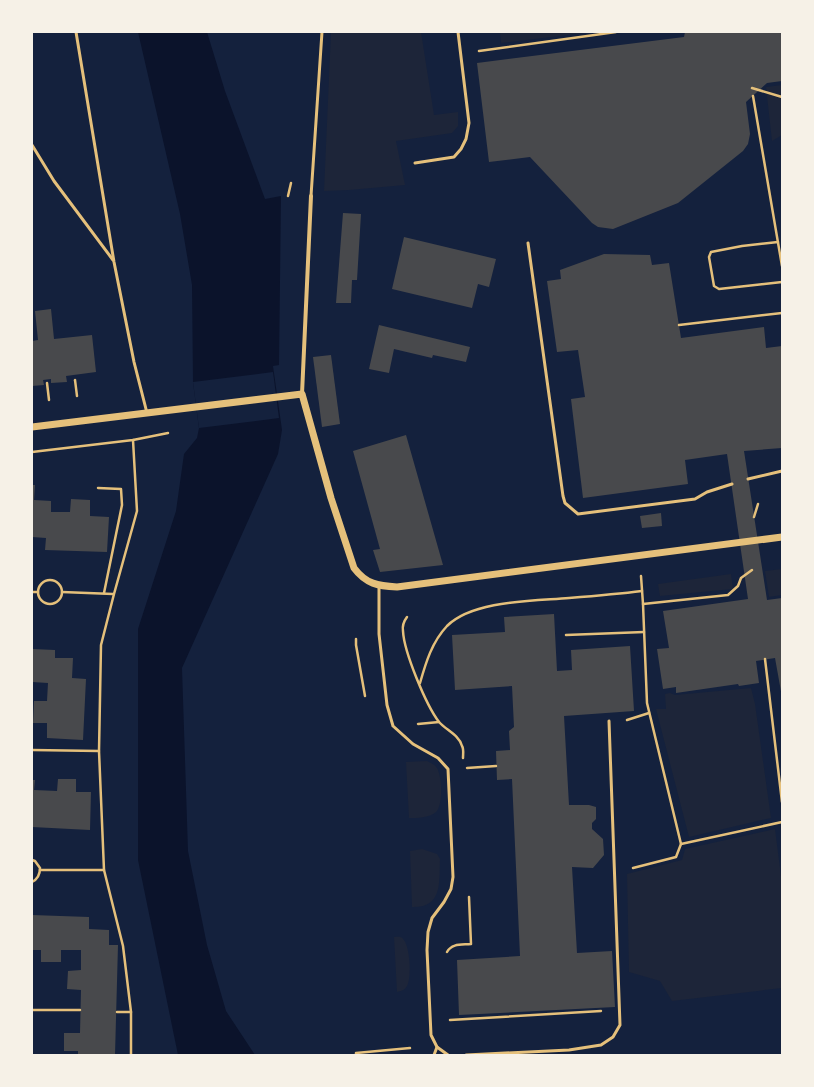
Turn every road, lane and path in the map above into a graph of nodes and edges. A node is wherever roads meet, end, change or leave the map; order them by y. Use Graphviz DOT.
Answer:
graph roads {
  1 [pos="76,32"];
  2 [pos="322,32"];
  3 [pos="458,32"];
  4 [pos="616,32"];
  5 [pos="460,53"];
  6 [pos="752,88"];
  7 [pos="753,96"];
  8 [pos="782,97"];
  9 [pos="32,145"];
  10 [pos="414,163"];
  11 [pos="311,196"];
  12 [pos="778,242"];
  13 [pos="528,243"];
  14 [pos="114,262"];
  15 [pos="782,266"];
  16 [pos="782,282"];
  17 [pos="782,313"];
  18 [pos="679,326"];
  19 [pos="75,380"];
  20 [pos="47,384"];
  21 [pos="302,394"];
  22 [pos="77,396"];
  23 [pos="49,400"];
  24 [pos="147,413"];
  25 [pos="32,427"];
  26 [pos="175,432"];
  27 [pos="133,440"];
  28 [pos="32,452"];
  29 [pos="782,471"];
  30 [pos="748,478"];
  31 [pos="732,484"];
  32 [pos="98,488"];
  33 [pos="758,504"];
  34 [pos="754,517"];
  35 [pos="782,537"];
  36 [pos="752,570"];
  37 [pos="641,575"];
  38 [pos="379,585"];
  39 [pos="642,591"];
  40 [pos="32,592"];
  41 [pos="38,592"];
  42 [pos="62,592"];
  43 [pos="104,593"];
  44 [pos="114,594"];
  45 [pos="643,604"];
  46 [pos="644,632"];
  47 [pos="566,635"];
  48 [pos="765,659"];
  49 [pos="420,683"];
  50 [pos="610,721"];
  51 [pos="32,750"];
  52 [pos="99,751"];
  53 [pos="496,766"];
  54 [pos="463,768"];
  55 [pos="782,802"];
  56 [pos="782,822"];
  57 [pos="681,844"];
  58 [pos="32,860"];
  59 [pos="40,870"];
  60 [pos="104,870"];
  61 [pos="615,872"];
  62 [pos="32,882"];
  63 [pos="32,1010"];
  64 [pos="80,1010"];
  65 [pos="554,1010"];
  66 [pos="620,1010"];
  67 [pos="117,1012"];
  68 [pos="131,1012"];
  69 [pos="554,1014"];
  70 [pos="450,1020"];
  71 [pos="437,1047"];
  72 [pos="410,1048"];
  73 [pos="131,1055"];
  74 [pos="356,1055"];
  75 [pos="434,1055"];
  76 [pos="448,1055"];
  77 [pos="466,1055"];
  1 -- 14 [label="lane"];
  2 -- 11 [label="lane"];
  3 -- 5 [label="lane"];
  4 -- 5 [label="path"];
  5 -- 10 [label="lane"];
  6 -- 8 [label="path"];
  7 -- 12 [label="path"];
  9 -- 14 [label="lane"];
  11 -- 21 [label="street"];
  12 -- 15 [label="path"];
  12 -- 16 [label="path"];
  13 -- 31 [label="lane"];
  14 -- 24 [label="lane"];
  17 -- 18 [label="path"];
  19 -- 22 [label="path"];
  20 -- 23 [label="path"];
  21 -- 24 [label="street"];
  21 -- 38 [label="street"];
  24 -- 25 [label="street"];
  26 -- 27 [label="path"];
  27 -- 28 [label="path"];
  27 -- 44 [label="path"];
  29 -- 30 [label="lane"];
  32 -- 43 [label="path"];
  33 -- 34 [label="path"];
  35 -- 38 [label="street"];
  36 -- 45 [label="path"];
  37 -- 39 [label="path"];
  38 -- 71 [label="lane"];
  39 -- 45 [label="path"];
  39 -- 49 [label="path"];
  40 -- 41 [label="path"];
  41 -- 42 [label="path"];
  41 -- 42 [label="path"];
  42 -- 43 [label="path"];
  43 -- 44 [label="path"];
  44 -- 52 [label="path"];
  45 -- 46 [label="path"];
  46 -- 47 [label="path"];
  46 -- 57 [label="path"];
  48 -- 55 [label="path"];
  50 -- 61 [label="lane"];
  51 -- 52 [label="path"];
  52 -- 60 [label="path"];
  53 -- 54 [label="path"];
  56 -- 57 [label="path"];
  57 -- 61 [label="path"];
  58 -- 59 [label="path"];
  59 -- 60 [label="path"];
  59 -- 62 [label="path"];
  60 -- 68 [label="path"];
  61 -- 66 [label="lane"];
  63 -- 64 [label="path"];
  65 -- 69 [label="path"];
  66 -- 69 [label="path"];
  66 -- 77 [label="lane"];
  67 -- 68 [label="path"];
  68 -- 73 [label="path"];
  69 -- 70 [label="path"];
  71 -- 75 [label="lane"];
  71 -- 76 [label="lane"];
  72 -- 74 [label="path"];
}
